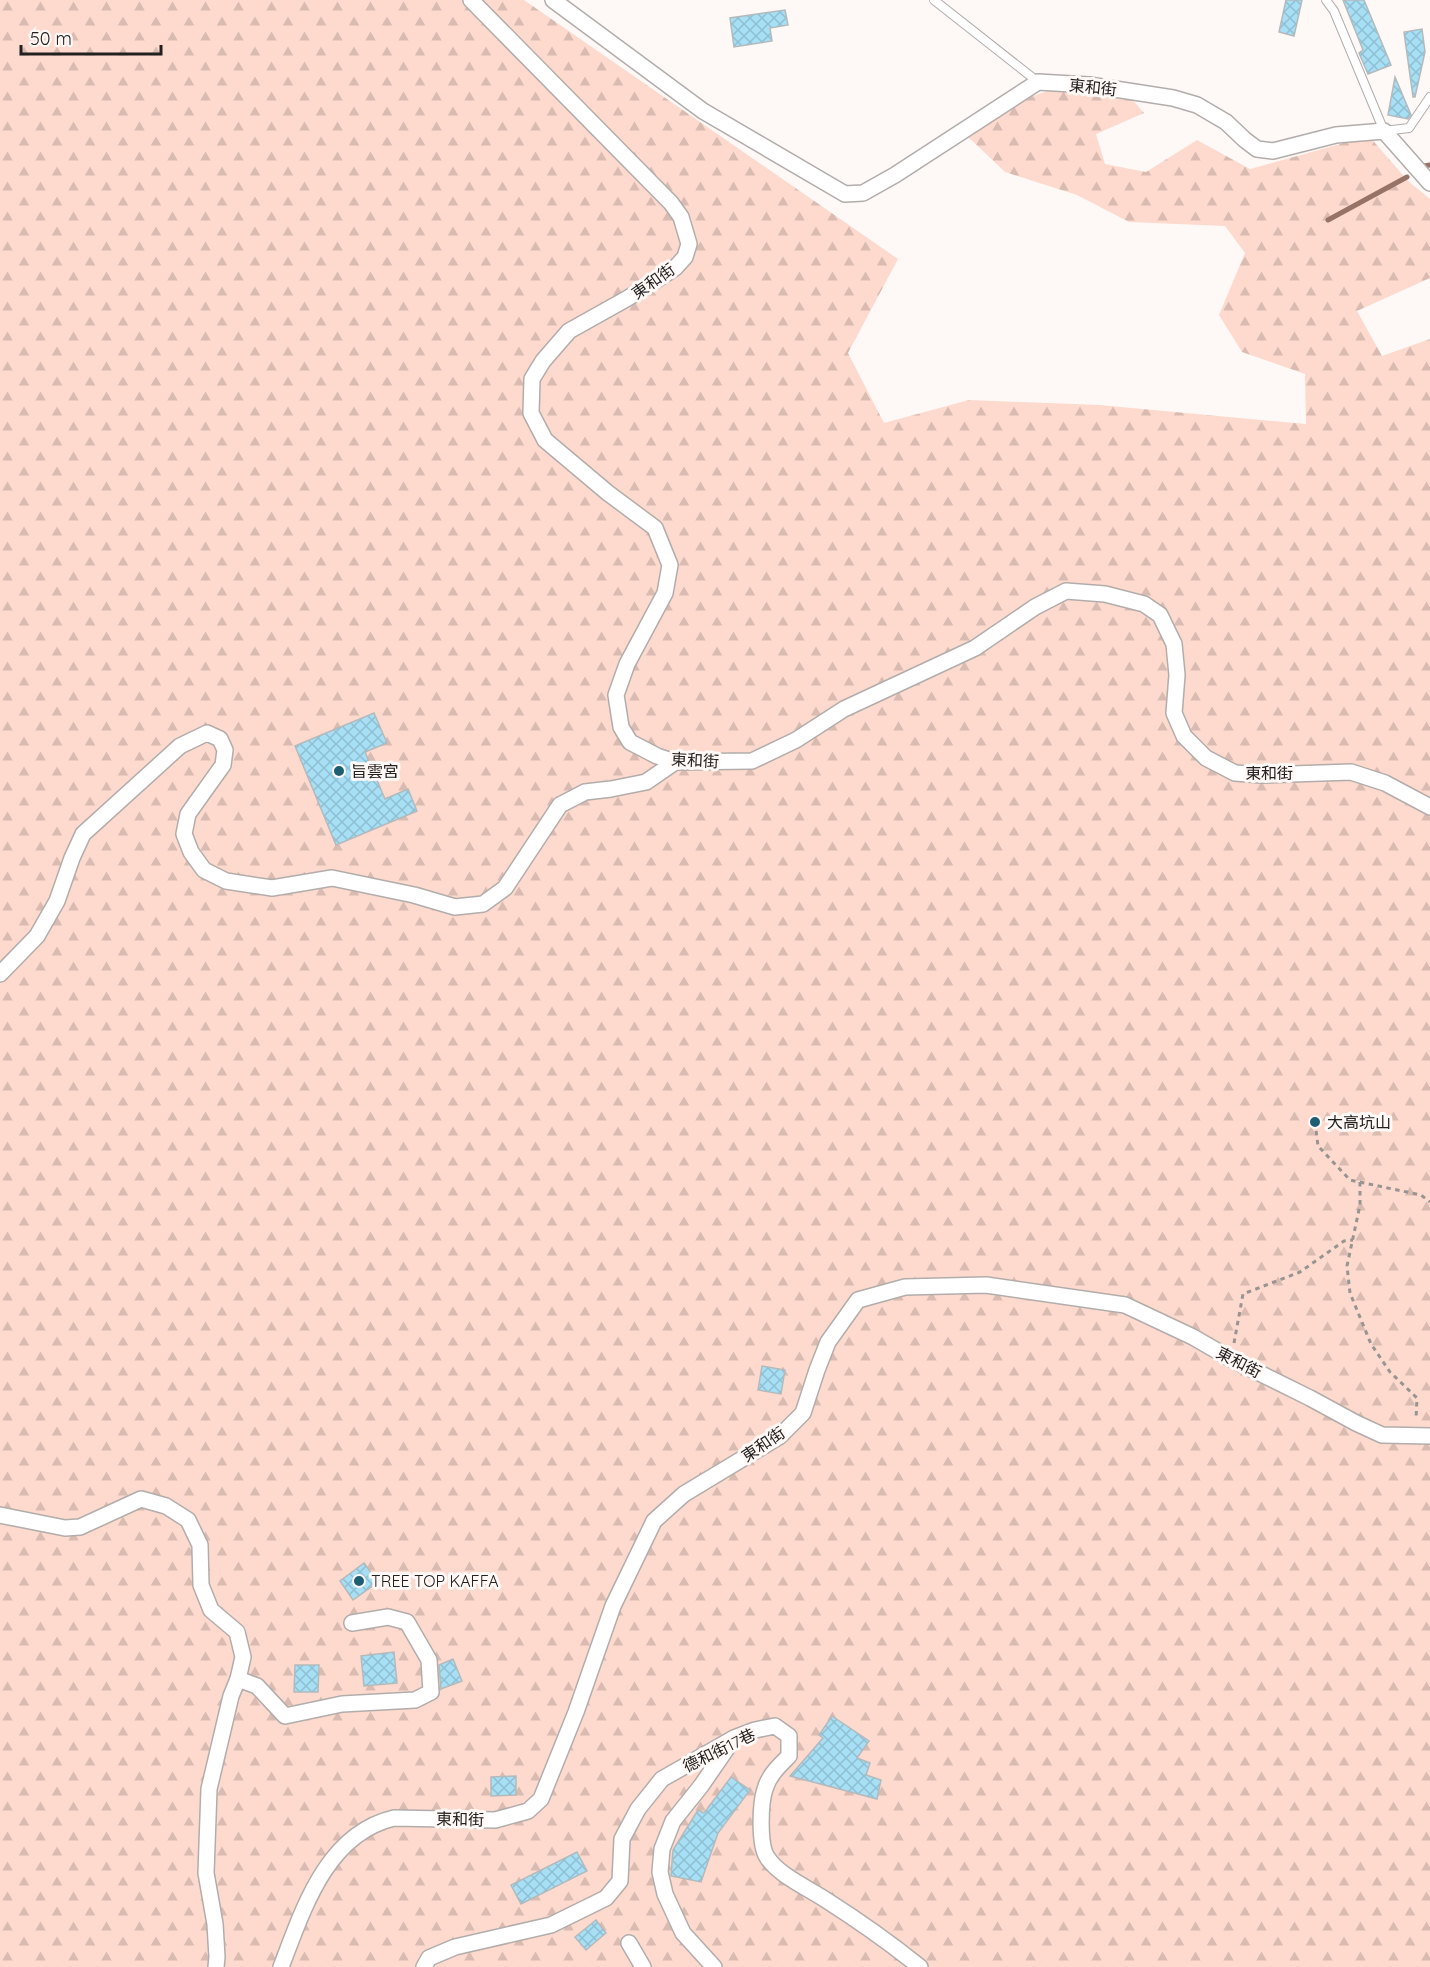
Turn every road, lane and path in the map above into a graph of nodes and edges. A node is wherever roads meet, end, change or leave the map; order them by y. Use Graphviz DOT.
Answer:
graph roads {
  1 [pos="471,0"];
  2 [pos="553,0"];
  3 [pos="934,0"];
  4 [pos="1326,0"];
  5 [pos="1038,82"];
  6 [pos="1430,97"];
  7 [pos="1384,131"];
  8 [pos="1430,183"];
  9 [pos="675,762"];
  10 [pos="1430,807"];
  11 [pos="0,974"];
  12 [pos="1315,1122"];
  13 [pos="1360,1182"];
  14 [pos="1430,1202"];
  15 [pos="1353,1240"];
  16 [pos="1231,1359"];
  17 [pos="1423,1436"];
  18 [pos="0,1515"];
  19 [pos="352,1623"];
  20 [pos="238,1679"];
  21 [pos="734,1738"];
  22 [pos="629,1943"];
  23 [pos="216,1967"];
  24 [pos="281,1967"];
  25 [pos="424,1967"];
  26 [pos="643,1967"];
  27 [pos="714,1967"];
  28 [pos="920,1967"];
  1 -- 9 [label="street, 東和街"];
  2 -- 5 [label="street"];
  3 -- 5 [label="lane"];
  4 -- 7 [label="lane"];
  5 -- 7 [label="street, 東和街"];
  6 -- 7 [label="lane"];
  7 -- 8 [label="street"];
  9 -- 10 [label="street, 東和街"];
  9 -- 11 [label="street"];
  12 -- 13 [label="path"];
  13 -- 14 [label="path"];
  13 -- 15 [label="path"];
  15 -- 16 [label="path"];
  15 -- 17 [label="path"];
  16 -- 17 [label="street, 東和街"];
  16 -- 24 [label="street, 東和街"];
  18 -- 20 [label="street"];
  19 -- 20 [label="street"];
  20 -- 23 [label="street"];
  21 -- 25 [label="street, 德和街17巷"];
  21 -- 27 [label="street"];
  21 -- 28 [label="street, 德和街17巷"];
  22 -- 26 [label="street"];
}
